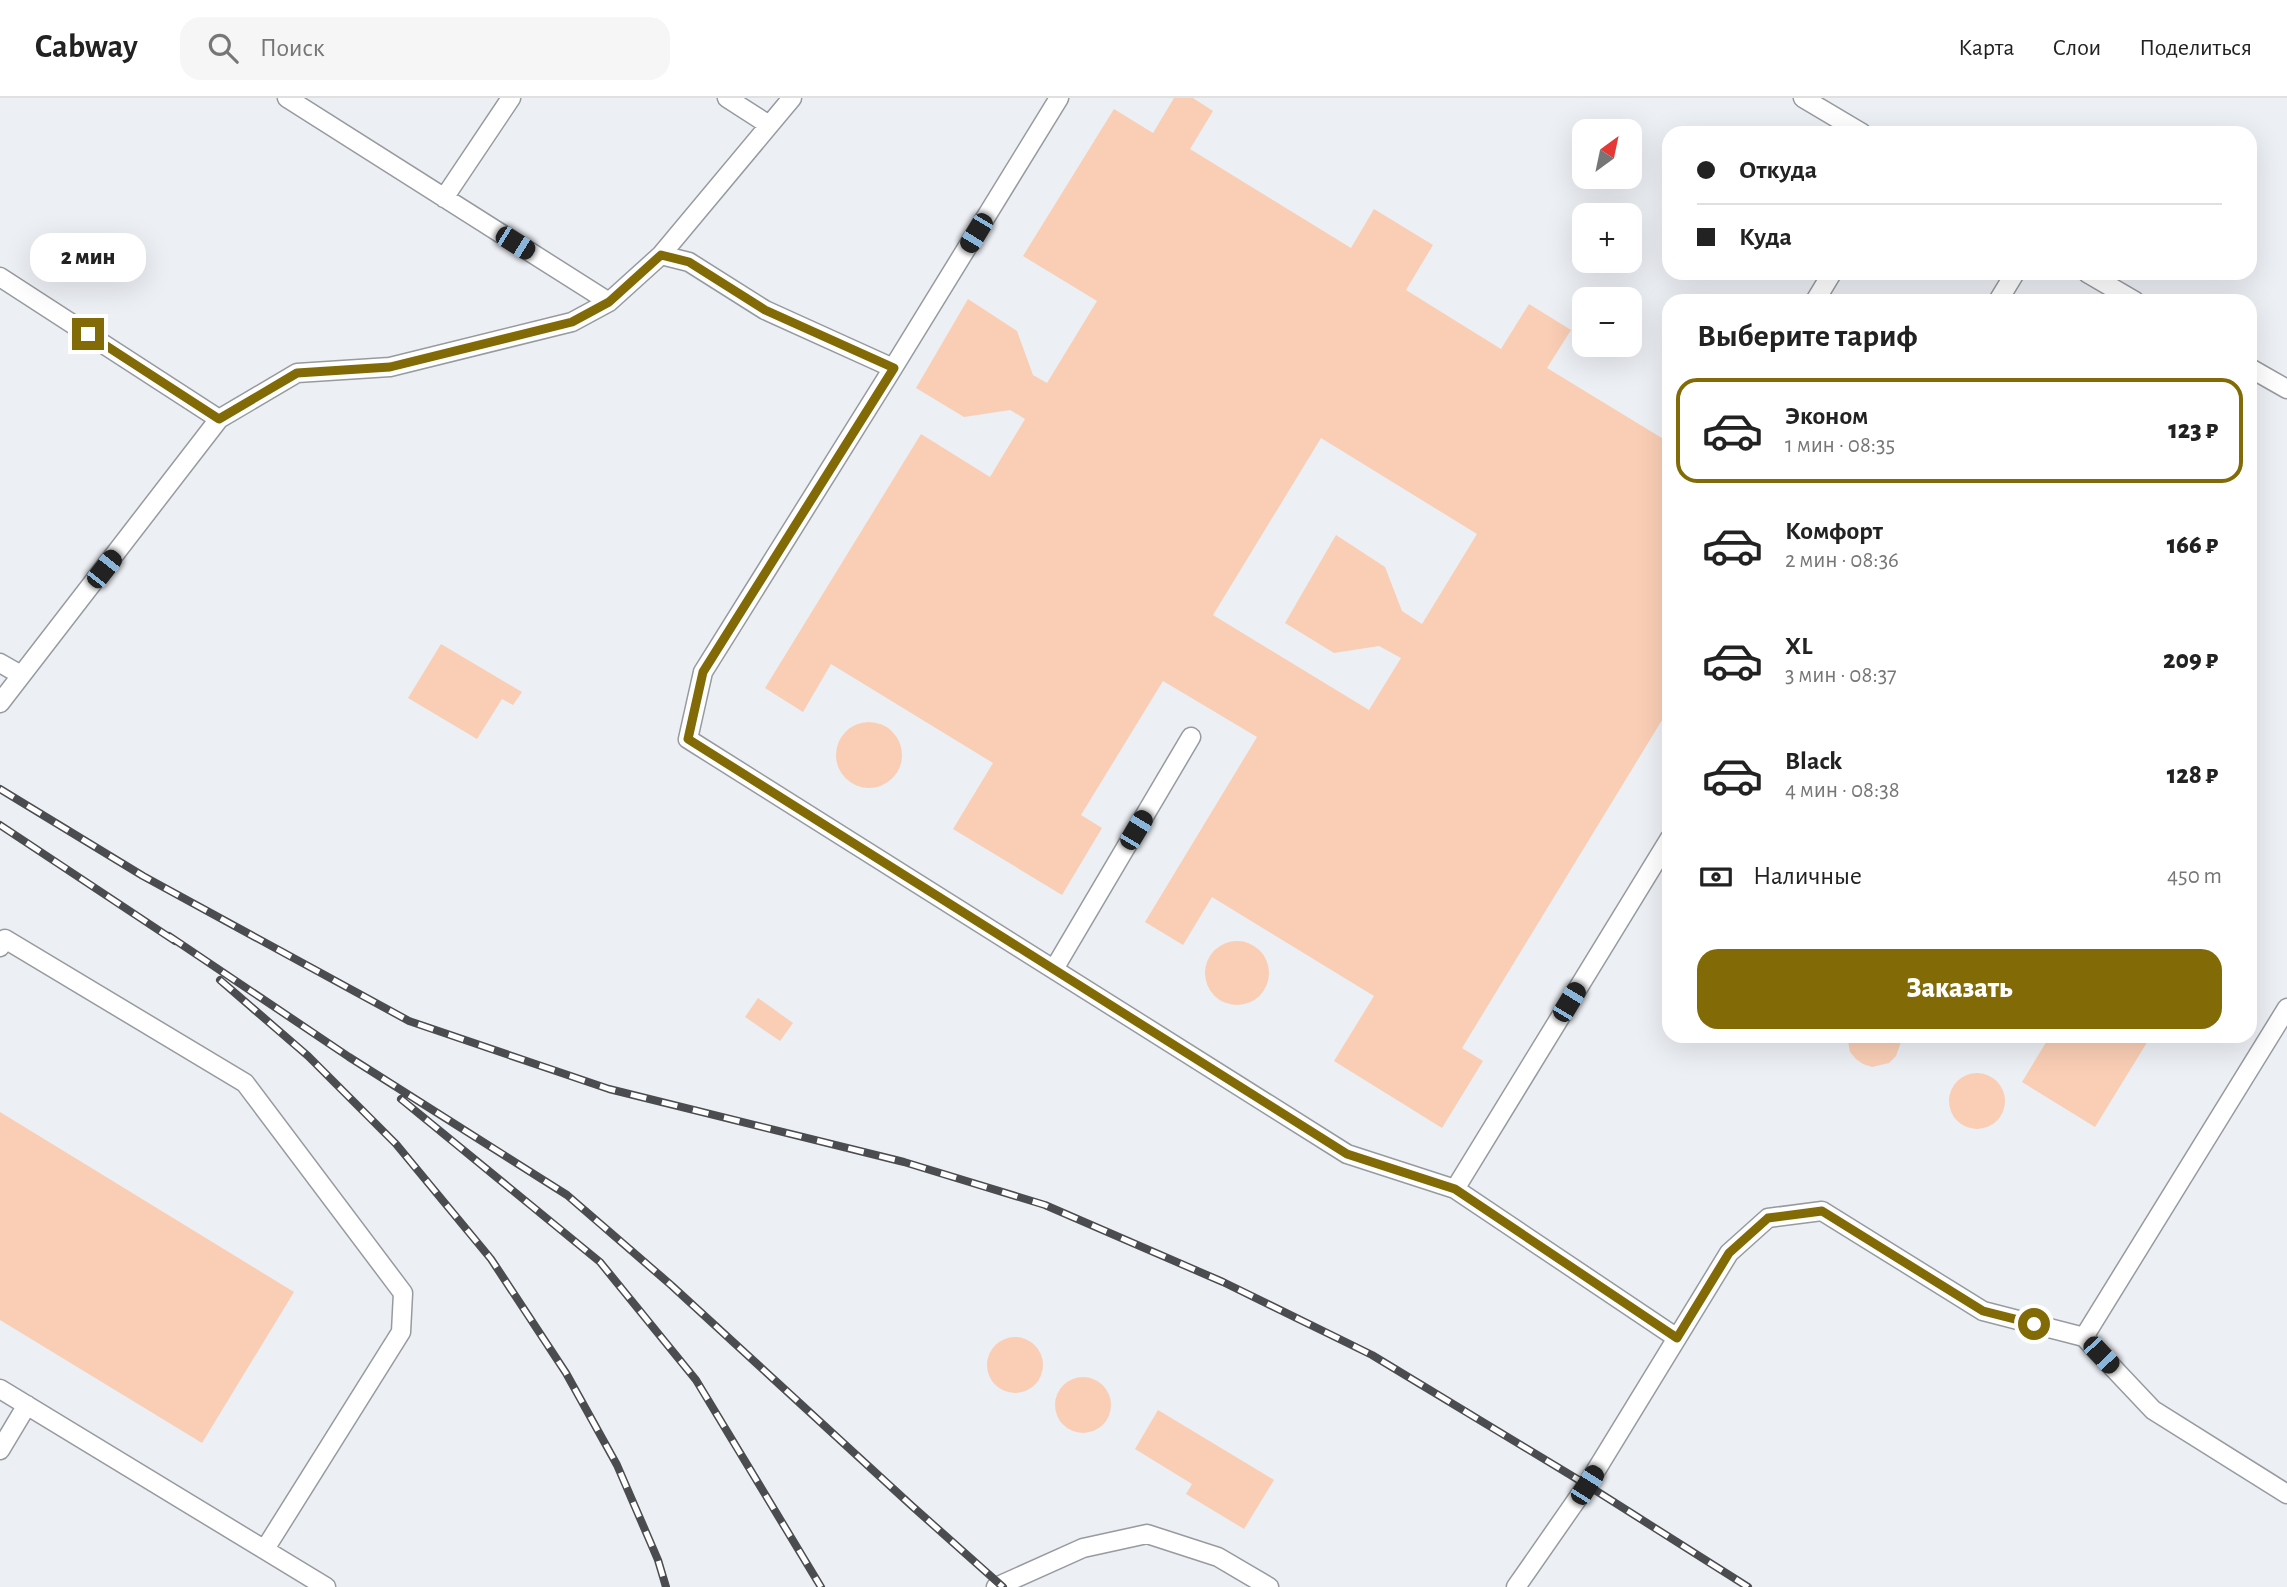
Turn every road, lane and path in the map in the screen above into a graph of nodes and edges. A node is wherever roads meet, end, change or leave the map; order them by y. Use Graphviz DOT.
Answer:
graph roads {
  1 [pos="287,98"];
  2 [pos="511,98"];
  3 [pos="727,98"];
  4 [pos="792,98"];
  5 [pos="1059,98"];
  6 [pos="1803,98"];
  7 [pos="769,125"];
  8 [pos="1850,126"];
  9 [pos="444,198"];
  10 [pos="661,255"];
  11 [pos="0,277"];
  12 [pos="2099,280"];
  13 [pos="2123,294"];
  14 [pos="609,302"];
  15 [pos="894,368"];
  16 [pos="2257,372"];
  17 [pos="2287,389"];
  18 [pos="219,419"];
  19 [pos="0,663"];
  20 [pos="22,675"];
  21 [pos="0,703"];
  22 [pos="1191,737"];
  23 [pos="1662,851"];
  24 [pos="0,947"];
  25 [pos="1054,969"];
  26 [pos="2287,1008"];
  27 [pos="1455,1189"];
  28 [pos="2084,1337"];
  29 [pos="1677,1338"];
  30 [pos="0,1389"];
  31 [pos="27,1405"];
  32 [pos="0,1450"];
  33 [pos="2287,1494"];
  34 [pos="265,1549"];
  35 [pos="326,1587"];
  36 [pos="996,1587"];
  37 [pos="1269,1587"];
  38 [pos="1516,1587"];
  1 -- 9 [label="lane"];
  2 -- 9 [label="lane"];
  3 -- 7 [label="lane"];
  4 -- 7 [label="lane"];
  5 -- 15 [label="lane"];
  6 -- 8 [label="lane"];
  7 -- 10 [label="lane"];
  9 -- 14 [label="lane"];
  10 -- 14 [label="lane"];
  10 -- 15 [label="lane"];
  11 -- 18 [label="lane"];
  12 -- 13 [label="lane"];
  14 -- 18 [label="lane"];
  15 -- 25 [label="lane"];
  16 -- 17 [label="lane"];
  18 -- 20 [label="lane"];
  19 -- 20 [label="lane"];
  20 -- 21 [label="lane"];
  22 -- 25 [label="lane"];
  23 -- 27 [label="lane"];
  24 -- 34 [label="lane"];
  25 -- 27 [label="lane"];
  26 -- 28 [label="lane"];
  27 -- 29 [label="lane"];
  28 -- 29 [label="lane"];
  28 -- 33 [label="lane"];
  29 -- 38 [label="lane"];
  30 -- 31 [label="lane"];
  31 -- 32 [label="lane"];
  31 -- 34 [label="lane"];
  34 -- 35 [label="lane"];
  36 -- 37 [label="lane"];
}
